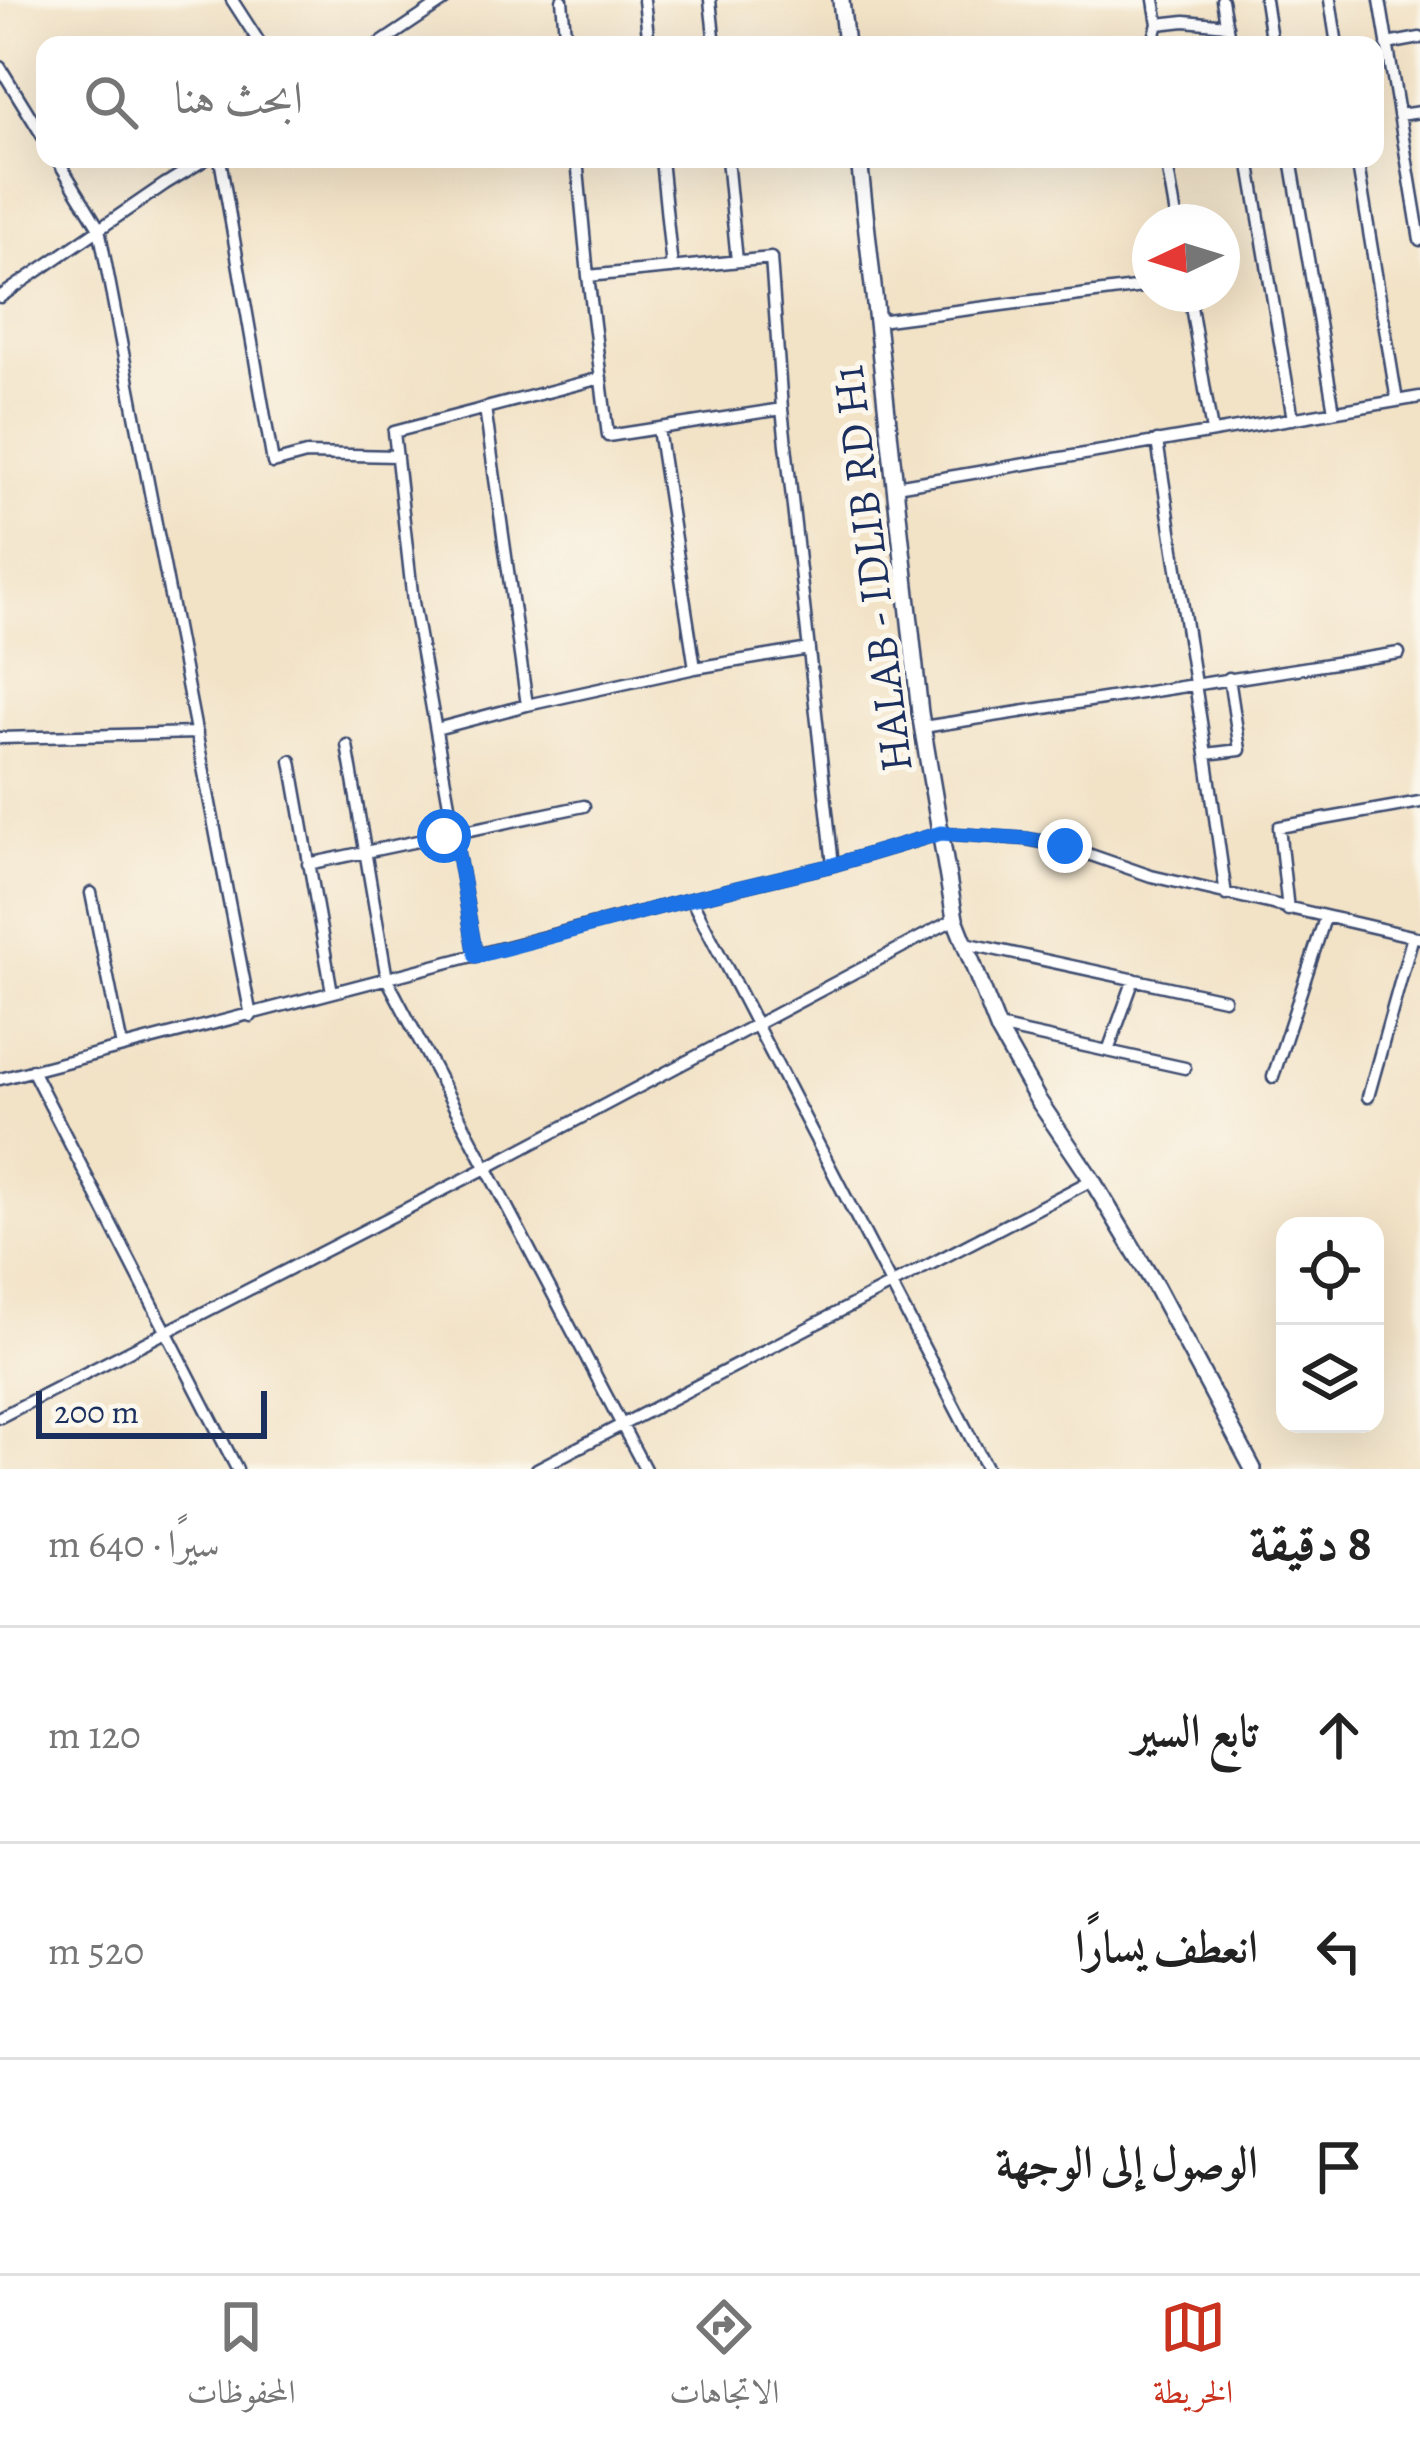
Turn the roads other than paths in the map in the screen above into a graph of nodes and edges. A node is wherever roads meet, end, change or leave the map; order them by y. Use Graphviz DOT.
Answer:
graph roads {
  1 [pos="232,0"];
  2 [pos="445,0"];
  3 [pos="562,0"];
  4 [pos="644,0"];
  5 [pos="710,0"];
  6 [pos="841,0"];
  7 [pos="1154,0"];
  8 [pos="1222,0"];
  9 [pos="1264,0"];
  10 [pos="1330,0"];
  11 [pos="1380,0"];
  12 [pos="1158,24"];
  13 [pos="1227,25"];
  14 [pos="255,36"];
  15 [pos="391,36"];
  16 [pos="565,36"];
  17 [pos="648,36"];
  18 [pos="714,36"];
  19 [pos="845,36"];
  20 [pos="1155,36"];
  21 [pos="1229,36"];
  22 [pos="1270,36"];
  23 [pos="1336,36"];
  24 [pos="1420,38"];
  25 [pos="1387,44"];
  26 [pos="0,67"];
  27 [pos="1420,112"];
  28 [pos="1399,115"];
  29 [pos="36,125"];
  30 [pos="62,168"];
  31 [pos="192,168"];
  32 [pos="222,168"];
  33 [pos="578,168"];
  34 [pos="663,168"];
  35 [pos="728,168"];
  36 [pos="860,168"];
  37 [pos="1168,168"];
  38 [pos="1251,168"];
  39 [pos="1294,168"];
  40 [pos="1358,168"];
  41 [pos="1415,179"];
  42 [pos="1174,204"];
  43 [pos="99,228"];
  44 [pos="1420,240"];
  45 [pos="737,261"];
  46 [pos="672,268"];
  47 [pos="588,276"];
  48 [pos="1132,288"];
  49 [pos="0,297"];
  50 [pos="1193,312"];
  51 [pos="878,321"];
  52 [pos="601,378"];
  53 [pos="1420,397"];
  54 [pos="1397,401"];
  55 [pos="485,408"];
  56 [pos="782,410"];
  57 [pos="1334,411"];
  58 [pos="1293,419"];
  59 [pos="658,429"];
  60 [pos="1212,432"];
  61 [pos="1157,441"];
  62 [pos="397,456"];
  63 [pos="896,486"];
  64 [pos="809,649"];
  65 [pos="1399,653"];
  66 [pos="695,668"];
  67 [pos="1228,678"];
  68 [pos="1194,683"];
  69 [pos="527,705"];
  70 [pos="923,727"];
  71 [pos="436,729"];
  72 [pos="197,733"];
  73 [pos="0,738"];
  74 [pos="347,745"];
  75 [pos="1206,754"];
  76 [pos="291,761"];
  77 [pos="1420,802"];
  78 [pos="584,806"];
  79 [pos="454,833"];
  80 [pos="941,833"];
  81 [pos="367,851"];
  82 [pos="308,864"];
  83 [pos="833,865"];
  84 [pos="91,893"];
  85 [pos="1226,895"];
  86 [pos="691,899"];
  87 [pos="1288,910"];
  88 [pos="1325,918"];
  89 [pos="955,919"];
  90 [pos="1417,937"];
  91 [pos="964,943"];
  92 [pos="476,956"];
  93 [pos="1134,979"];
  94 [pos="387,980"];
  95 [pos="332,992"];
  96 [pos="1225,999"];
  97 [pos="250,1016"];
  98 [pos="756,1025"];
  99 [pos="998,1027"];
  100 [pos="122,1047"];
  101 [pos="1108,1052"];
  102 [pos="1185,1068"];
  103 [pos="32,1070"];
  104 [pos="1274,1077"];
  105 [pos="0,1079"];
  106 [pos="1368,1096"];
  107 [pos="486,1168"];
  108 [pos="1092,1180"];
  109 [pos="890,1285"];
  110 [pos="165,1333"];
  111 [pos="0,1417"];
  112 [pos="622,1426"];
  113 [pos="237,1469"];
  114 [pos="537,1469"];
  115 [pos="645,1469"];
  116 [pos="987,1469"];
  117 [pos="1253,1469"];
  1 -- 14 [label="street"];
  2 -- 15 [label="street"];
  3 -- 16 [label="street"];
  4 -- 17 [label="street"];
  5 -- 18 [label="street"];
  6 -- 19 [label="highway"];
  7 -- 12 [label="street"];
  8 -- 13 [label="street"];
  9 -- 22 [label="street"];
  10 -- 23 [label="street"];
  11 -- 25 [label="street"];
  12 -- 13 [label="street"];
  12 -- 20 [label="street"];
  13 -- 21 [label="street"];
  24 -- 25 [label="street"];
  25 -- 28 [label="street"];
  26 -- 29 [label="street"];
  27 -- 28 [label="street"];
  28 -- 41 [label="street"];
  30 -- 43 [label="street"];
  31 -- 43 [label="street"];
  32 -- 62 [label="street"];
  33 -- 47 [label="street"];
  34 -- 46 [label="street"];
  35 -- 45 [label="street"];
  36 -- 51 [label="highway, HALAB - IDLIB RD H1"];
  37 -- 42 [label="street"];
  38 -- 58 [label="street"];
  39 -- 57 [label="street"];
  40 -- 54 [label="street"];
  41 -- 44 [label="street"];
  43 -- 49 [label="street"];
  43 -- 72 [label="street"];
  45 -- 46 [label="street"];
  45 -- 56 [label="street"];
  46 -- 47 [label="street"];
  47 -- 52 [label="street"];
  48 -- 51 [label="street"];
  50 -- 60 [label="street"];
  51 -- 63 [label="highway, HALAB - IDLIB RD H1"];
  52 -- 55 [label="street"];
  52 -- 59 [label="street"];
  53 -- 54 [label="street"];
  54 -- 57 [label="street"];
  55 -- 62 [label="street"];
  55 -- 69 [label="street"];
  56 -- 59 [label="street"];
  56 -- 64 [label="street"];
  57 -- 58 [label="street"];
  58 -- 60 [label="street"];
  59 -- 66 [label="street"];
  60 -- 61 [label="street"];
  61 -- 63 [label="street"];
  61 -- 68 [label="street"];
  62 -- 71 [label="street"];
  63 -- 70 [label="highway, HALAB - IDLIB RD H1"];
  64 -- 66 [label="street"];
  64 -- 83 [label="street"];
  65 -- 67 [label="street"];
  66 -- 69 [label="street"];
  67 -- 68 [label="street"];
  67 -- 75 [label="street"];
  68 -- 70 [label="street"];
  68 -- 75 [label="street"];
  69 -- 71 [label="street"];
  70 -- 80 [label="highway, HALAB - IDLIB RD H1"];
  71 -- 79 [label="street"];
  72 -- 73 [label="street"];
  72 -- 97 [label="street"];
  74 -- 81 [label="street"];
  75 -- 85 [label="street"];
  76 -- 82 [label="street"];
  77 -- 87 [label="street"];
  78 -- 79 [label="street"];
  79 -- 81 [label="street"];
  79 -- 92 [label="street"];
  80 -- 83 [label="street"];
  80 -- 85 [label="street"];
  80 -- 89 [label="highway, HALAB - IDLIB RD H1"];
  81 -- 82 [label="street"];
  81 -- 94 [label="street"];
  82 -- 95 [label="street"];
  83 -- 86 [label="street"];
  84 -- 100 [label="street"];
  85 -- 87 [label="street"];
  86 -- 92 [label="street"];
  86 -- 98 [label="street"];
  87 -- 88 [label="street"];
  88 -- 90 [label="street"];
  88 -- 104 [label="street"];
  89 -- 91 [label="highway, HALAB - IDLIB RD H1"];
  89 -- 98 [label="street"];
  90 -- 106 [label="street"];
  91 -- 93 [label="street"];
  91 -- 99 [label="highway, HALAB - IDLIB RD H1"];
  92 -- 94 [label="street"];
  93 -- 96 [label="street"];
  93 -- 101 [label="street"];
  94 -- 95 [label="street"];
  94 -- 107 [label="street"];
  95 -- 97 [label="street"];
  97 -- 100 [label="street"];
  98 -- 107 [label="street"];
  98 -- 109 [label="street"];
  99 -- 101 [label="street"];
  99 -- 108 [label="highway, HALAB - IDLIB RD H1"];
  100 -- 103 [label="street"];
  101 -- 102 [label="street"];
  103 -- 105 [label="street"];
  103 -- 110 [label="street"];
  107 -- 110 [label="street"];
  107 -- 112 [label="street"];
  108 -- 109 [label="street"];
  108 -- 117 [label="highway, HALAB - IDLIB RD H1"];
  109 -- 112 [label="street"];
  109 -- 116 [label="street"];
  110 -- 111 [label="street"];
  110 -- 113 [label="street"];
  112 -- 114 [label="street"];
  112 -- 115 [label="street"];
}
